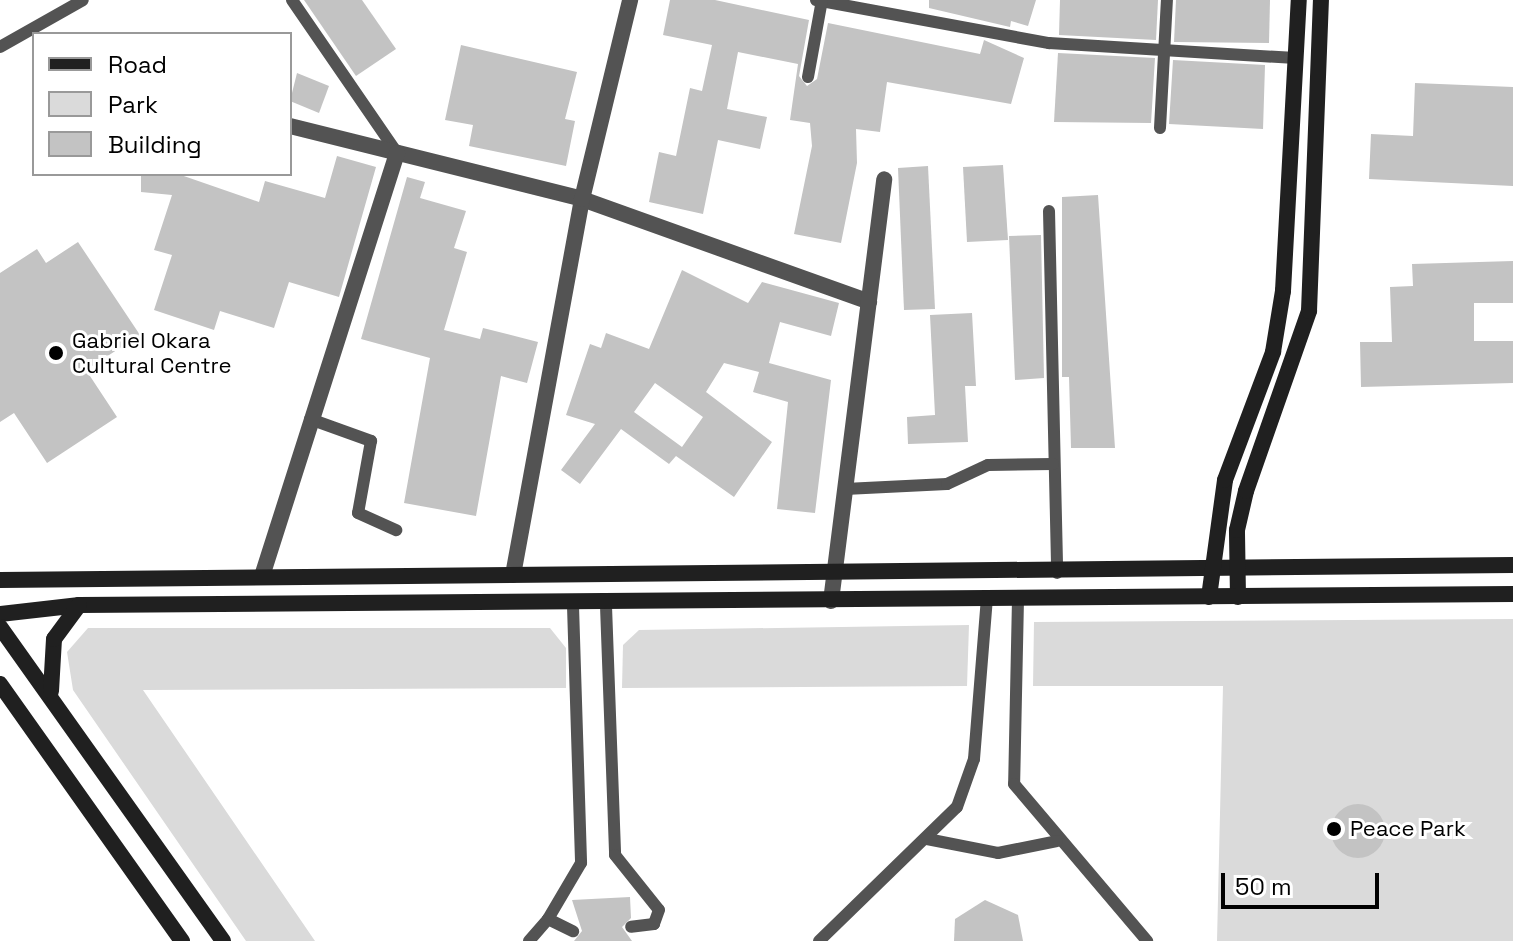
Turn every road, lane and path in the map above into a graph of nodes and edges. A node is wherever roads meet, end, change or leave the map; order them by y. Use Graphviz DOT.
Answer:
graph roads {
  1 [pos="83,0"];
  2 [pos="292,0"];
  3 [pos="630,0"];
  4 [pos="820,0"];
  5 [pos="1167,0"];
  6 [pos="1299,0"];
  7 [pos="1321,0"];
  8 [pos="0,47"];
  9 [pos="1164,50"];
  10 [pos="1296,58"];
  11 [pos="808,77"];
  12 [pos="292,127"];
  13 [pos="1160,128"];
  14 [pos="397,153"];
  15 [pos="884,179"];
  16 [pos="582,199"];
  17 [pos="1049,211"];
  18 [pos="869,302"];
  19 [pos="310,419"];
  20 [pos="1053,464"];
  21 [pos="845,489"];
  22 [pos="396,530"];
  23 [pos="1513,565"];
  24 [pos="1235,570"];
  25 [pos="1210,571"];
  26 [pos="263,573"];
  27 [pos="1057,573"];
  28 [pos="513,575"];
  29 [pos="834,575"];
  30 [pos="0,580"];
  31 [pos="1513,594"];
  32 [pos="1209,597"];
  33 [pos="1238,597"];
  34 [pos="987,599"];
  35 [pos="1018,599"];
  36 [pos="831,601"];
  37 [pos="79,605"];
  38 [pos="573,606"];
  39 [pos="606,606"];
  40 [pos="0,614"];
  41 [pos="0,627"];
  42 [pos="0,684"];
  43 [pos="51,691"];
  44 [pos="927,839"];
  45 [pos="1057,841"];
  46 [pos="548,919"];
  47 [pos="631,927"];
  48 [pos="573,931"];
  49 [pos="182,941"];
  50 [pos="223,941"];
  51 [pos="529,941"];
  52 [pos="819,941"];
  53 [pos="1147,941"];
  1 -- 8 [label="lane"];
  2 -- 14 [label="lane"];
  3 -- 16 [label="street"];
  4 -- 9 [label="lane"];
  4 -- 11 [label="lane"];
  5 -- 9 [label="lane"];
  6 -- 10 [label="main road"];
  7 -- 24 [label="main road"];
  9 -- 10 [label="lane"];
  9 -- 13 [label="lane"];
  10 -- 25 [label="main road"];
  12 -- 14 [label="street"];
  14 -- 16 [label="street"];
  14 -- 19 [label="street"];
  15 -- 18 [label="street"];
  16 -- 18 [label="street"];
  16 -- 28 [label="street"];
  17 -- 20 [label="lane"];
  18 -- 21 [label="street"];
  19 -- 22 [label="lane"];
  19 -- 26 [label="street"];
  20 -- 21 [label="lane"];
  20 -- 27 [label="lane"];
  21 -- 29 [label="street"];
  23 -- 24 [label="main road"];
  24 -- 25 [label="main road"];
  24 -- 33 [label="main road"];
  25 -- 27 [label="main road"];
  25 -- 32 [label="main road"];
  26 -- 28 [label="main road"];
  26 -- 30 [label="main road"];
  27 -- 29 [label="main road"];
  28 -- 29 [label="main road"];
  29 -- 36 [label="street"];
  31 -- 33 [label="main road"];
  32 -- 33 [label="main road"];
  32 -- 35 [label="main road"];
  34 -- 35 [label="main road"];
  34 -- 36 [label="main road"];
  34 -- 44 [label="lane"];
  35 -- 45 [label="lane"];
  36 -- 39 [label="main road"];
  37 -- 38 [label="main road"];
  37 -- 40 [label="main road"];
  37 -- 43 [label="main road"];
  38 -- 39 [label="main road"];
  38 -- 46 [label="lane"];
  39 -- 47 [label="lane"];
  41 -- 43 [label="main road"];
  42 -- 49 [label="main road"];
  43 -- 50 [label="main road"];
  44 -- 45 [label="lane"];
  44 -- 52 [label="lane"];
  45 -- 53 [label="lane"];
  46 -- 48 [label="lane"];
  46 -- 51 [label="lane"];
}
